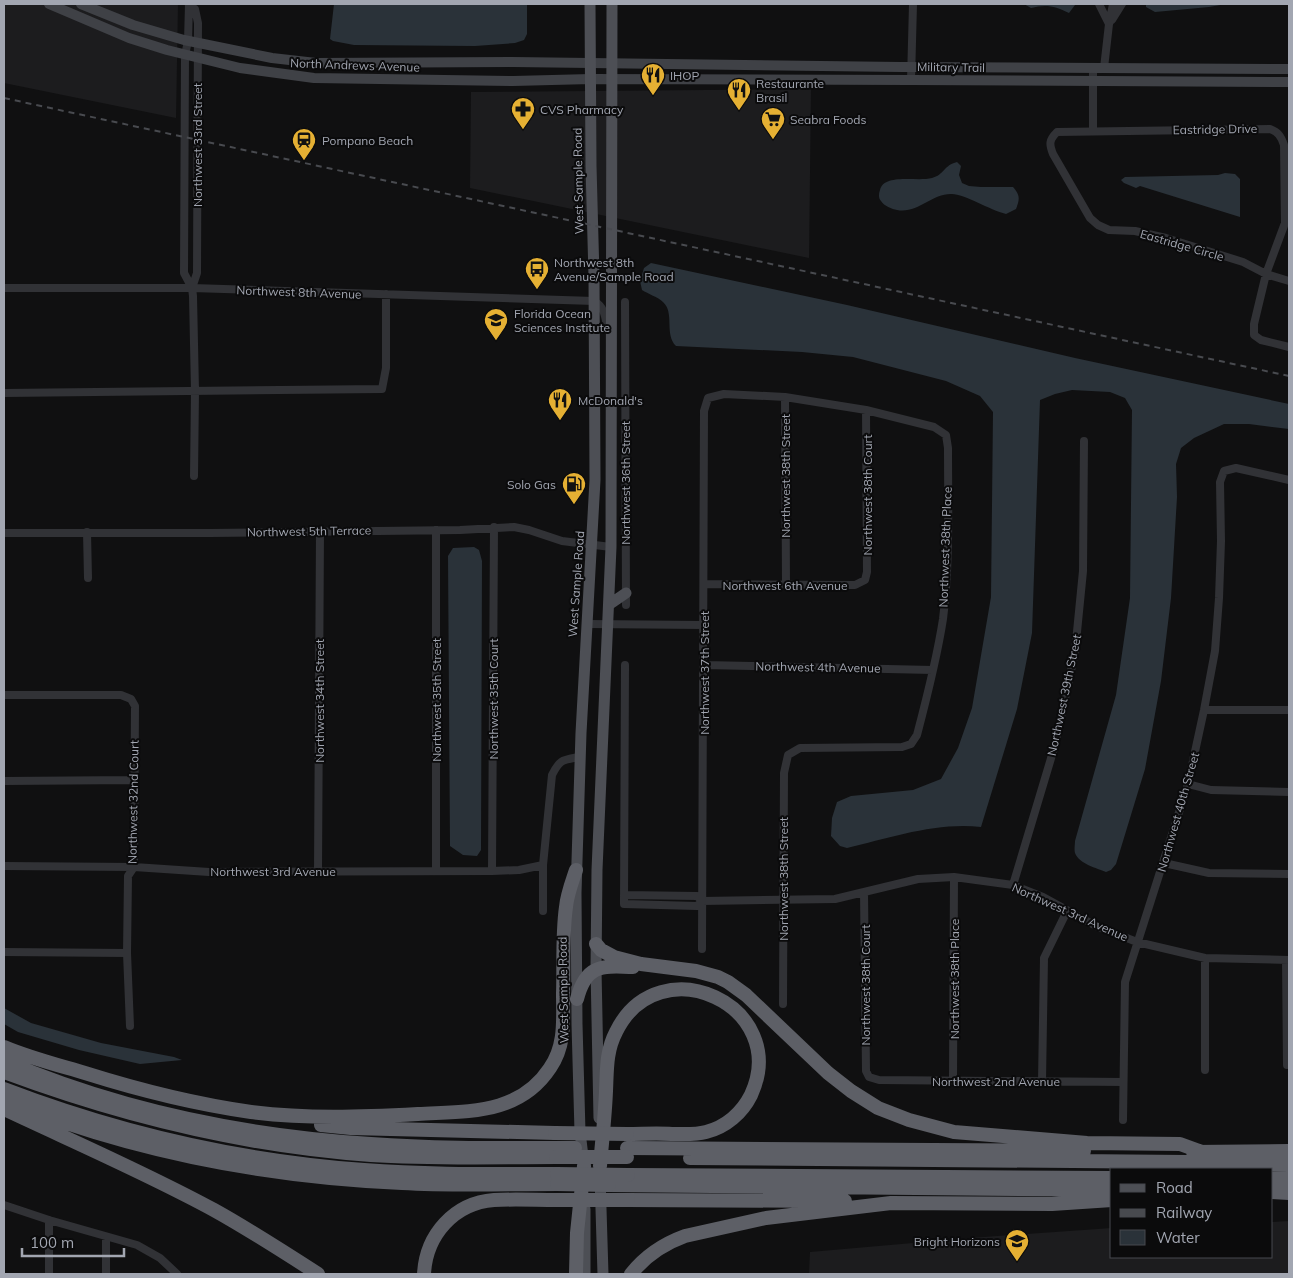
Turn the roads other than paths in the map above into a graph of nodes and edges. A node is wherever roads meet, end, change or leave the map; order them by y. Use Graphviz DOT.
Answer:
graph roads {
  1 [pos="49,4"];
  2 [pos="81,4"];
  3 [pos="590,4"];
  4 [pos="612,4"];
  5 [pos="913,4"];
  6 [pos="1099,4"];
  7 [pos="1113,4"];
  8 [pos="1122,4"];
  9 [pos="189,5"];
  10 [pos="1109,24"];
  11 [pos="193,42"];
  12 [pos="185,55"];
  13 [pos="197,58"];
  14 [pos="591,62"];
  15 [pos="612,63"];
  16 [pos="911,67"];
  17 [pos="1093,68"];
  18 [pos="1104,68"];
  19 [pos="1289,69"];
  20 [pos="591,79"];
  21 [pos="612,79"];
  22 [pos="911,80"];
  23 [pos="1093,81"];
  24 [pos="1289,82"];
  25 [pos="1093,131"];
  26 [pos="1266,274"];
  27 [pos="1289,281"];
  28 [pos="4,288"];
  29 [pos="192,288"];
  30 [pos="386,294"];
  31 [pos="594,301"];
  32 [pos="625,302"];
  33 [pos="1289,347"];
  34 [pos="611,348"];
  35 [pos="625,350"];
  36 [pos="195,391"];
  37 [pos="4,393"];
  38 [pos="785,397"];
  39 [pos="866,410"];
  40 [pos="1084,441"];
  41 [pos="194,476"];
  42 [pos="1289,480"];
  43 [pos="494,527"];
  44 [pos="436,530"];
  45 [pos="320,531"];
  46 [pos="4,532"];
  47 [pos="87,532"];
  48 [pos="592,546"];
  49 [pos="611,548"];
  50 [pos="88,578"];
  51 [pos="864,580"];
  52 [pos="704,584"];
  53 [pos="786,584"];
  54 [pos="626,599"];
  55 [pos="610,604"];
  56 [pos="587,624"];
  57 [pos="609,624"];
  58 [pos="704,625"];
  59 [pos="625,665"];
  60 [pos="704,665"];
  61 [pos="933,670"];
  62 [pos="4,695"];
  63 [pos="1204,710"];
  64 [pos="1289,710"];
  65 [pos="788,755"];
  66 [pos="579,757"];
  67 [pos="135,780"];
  68 [pos="4,781"];
  69 [pos="1188,784"];
  70 [pos="1289,792"];
  71 [pos="1164,863"];
  72 [pos="543,865"];
  73 [pos="4,866"];
  74 [pos="134,867"];
  75 [pos="576,870"];
  76 [pos="318,871"];
  77 [pos="436,871"];
  78 [pos="492,871"];
  79 [pos="1289,874"];
  80 [pos="954,877"];
  81 [pos="1013,885"];
  82 [pos="864,892"];
  83 [pos="624,895"];
  84 [pos="783,900"];
  85 [pos="702,901"];
  86 [pos="543,910"];
  87 [pos="1067,911"];
  88 [pos="1137,942"];
  89 [pos="596,944"];
  90 [pos="702,949"];
  91 [pos="4,952"];
  92 [pos="127,953"];
  93 [pos="1205,958"];
  94 [pos="1288,960"];
  95 [pos="641,964"];
  96 [pos="596,969"];
  97 [pos="577,999"];
  98 [pos="783,1004"];
  99 [pos="130,1026"];
  100 [pos="4,1047"];
  101 [pos="4,1061"];
  102 [pos="1287,1066"];
  103 [pos="1205,1070"];
  104 [pos="4,1072"];
  105 [pos="869,1077"];
  106 [pos="953,1081"];
  107 [pos="1042,1082"];
  108 [pos="1123,1082"];
  109 [pos="4,1089"];
  110 [pos="4,1100"];
  111 [pos="4,1109"];
  112 [pos="253,1112"];
  113 [pos="1124,1120"];
  114 [pos="1289,1151"];
  115 [pos="1202,1152"];
  116 [pos="555,1153"];
  117 [pos="627,1153"];
  118 [pos="1289,1160"];
  119 [pos="1187,1162"];
  120 [pos="1289,1165"];
  121 [pos="584,1166"];
  122 [pos="600,1166"];
  123 [pos="1110,1178"];
  124 [pos="557,1179"];
  125 [pos="1273,1179"];
  126 [pos="1289,1179"];
  127 [pos="628,1180"];
  128 [pos="1110,1190"];
  129 [pos="1273,1192"];
  130 [pos="1289,1193"];
  131 [pos="1110,1200"];
  132 [pos="891,1203"];
  133 [pos="4,1205"];
  134 [pos="49,1220"];
  135 [pos="106,1237"];
  136 [pos="49,1274"];
  137 [pos="106,1274"];
  138 [pos="177,1274"];
  139 [pos="318,1274"];
  140 [pos="424,1274"];
  141 [pos="576,1274"];
  142 [pos="585,1274"];
  143 [pos="603,1274"];
  144 [pos="631,1274"];
  1 -- 12 [label="street, North Andrews Avenue"];
  2 -- 11 [label="street, North Andrews Avenue"];
  3 -- 14 [label="main road, West Sample Road"];
  4 -- 15 [label="main road"];
  5 -- 16 [label="street"];
  6 -- 10 [label="street"];
  7 -- 10 [label="street"];
  8 -- 10 [label="street"];
  9 -- 11 [label="street, Northwest 33rd Street"];
  10 -- 18 [label="street"];
  11 -- 12 [label="street, Northwest 33rd Street"];
  11 -- 13 [label="street, Northwest 33rd Street"];
  11 -- 14 [label="street, North Andrews Avenue"];
  12 -- 13 [label="street, North Andrews Avenue"];
  12 -- 29 [label="street, Northwest 33rd Street"];
  13 -- 20 [label="street, North Andrews Avenue"];
  13 -- 29 [label="street, Northwest 33rd Street"];
  14 -- 15 [label="street, North Andrews Avenue"];
  14 -- 20 [label="main road, West Sample Road"];
  15 -- 16 [label="street, Military Trail"];
  15 -- 21 [label="main road"];
  16 -- 17 [label="street, Military Trail"];
  16 -- 22 [label="street"];
  17 -- 18 [label="street, Military Trail"];
  17 -- 23 [label="street"];
  18 -- 19 [label="street, Military Trail"];
  20 -- 21 [label="street, North Andrews Avenue"];
  20 -- 31 [label="main road, West Sample Road"];
  21 -- 22 [label="street, Military Trail"];
  21 -- 34 [label="main road"];
  22 -- 23 [label="street, Military Trail"];
  23 -- 24 [label="street, Military Trail"];
  23 -- 25 [label="street"];
  25 -- 26 [label="street, Eastridge Circle"];
  25 -- 26 [label="street, Eastridge Drive"];
  26 -- 27 [label="street, Eastridge Circle"];
  26 -- 33 [label="street, Eastridge Drive"];
  28 -- 29 [label="street, Northwest 8th Avenue"];
  29 -- 30 [label="street, Northwest 8th Avenue"];
  29 -- 36 [label="street, Northwest 33rd Street"];
  30 -- 31 [label="street, Northwest 8th Avenue"];
  30 -- 36 [label="street"];
  31 -- 34 [label="street"];
  31 -- 48 [label="main road, West Sample Road"];
  32 -- 35 [label="street, Northwest 36th Street"];
  34 -- 35 [label="street"];
  34 -- 49 [label="main road"];
  35 -- 54 [label="street, Northwest 36th Street"];
  36 -- 37 [label="street"];
  36 -- 41 [label="street, Northwest 33rd Street"];
  38 -- 39 [label="street"];
  38 -- 52 [label="street, Northwest 37th Street"];
  38 -- 53 [label="street, Northwest 38th Street"];
  39 -- 51 [label="street, Northwest 38th Court"];
  39 -- 61 [label="street, Northwest 38th Place"];
  40 -- 81 [label="street, Northwest 39th Street"];
  42 -- 63 [label="street, Northwest 40th Street"];
  43 -- 44 [label="street, Northwest 5th Terrace"];
  43 -- 48 [label="street, Northwest 5th Terrace"];
  43 -- 78 [label="street, Northwest 35th Court"];
  44 -- 45 [label="street, Northwest 5th Terrace"];
  44 -- 77 [label="street, Northwest 35th Street"];
  45 -- 47 [label="street, Northwest 5th Terrace"];
  45 -- 76 [label="street, Northwest 34th Street"];
  46 -- 47 [label="street, Northwest 5th Terrace"];
  47 -- 50 [label="street"];
  48 -- 49 [label="street, Northwest 5th Terrace"];
  48 -- 56 [label="main road, West Sample Road"];
  49 -- 55 [label="main road"];
  51 -- 53 [label="street, Northwest 6th Avenue"];
  52 -- 53 [label="street, Northwest 6th Avenue"];
  52 -- 58 [label="street, Northwest 37th Street"];
  54 -- 55 [label="main road"];
  55 -- 57 [label="main road"];
  56 -- 57 [label="street"];
  56 -- 66 [label="main road, West Sample Road"];
  57 -- 58 [label="street"];
  57 -- 89 [label="main road"];
  58 -- 60 [label="street, Northwest 37th Street"];
  59 -- 83 [label="street"];
  60 -- 61 [label="street, Northwest 4th Avenue"];
  60 -- 85 [label="street, Northwest 37th Street"];
  61 -- 65 [label="street, Northwest 38th Place"];
  62 -- 67 [label="street, Northwest 32nd Court"];
  63 -- 64 [label="street"];
  63 -- 69 [label="street, Northwest 40th Street"];
  65 -- 84 [label="street, Northwest 38th Street"];
  66 -- 72 [label="street"];
  66 -- 75 [label="main road, West Sample Road"];
  67 -- 68 [label="street"];
  67 -- 74 [label="street, Northwest 32nd Court"];
  69 -- 70 [label="street"];
  69 -- 71 [label="street, Northwest 40th Street"];
  71 -- 79 [label="street"];
  71 -- 88 [label="street, Northwest 40th Street"];
  72 -- 78 [label="street, Northwest 3rd Avenue"];
  72 -- 86 [label="street"];
  73 -- 74 [label="street, Northwest 3rd Avenue"];
  74 -- 76 [label="street, Northwest 3rd Avenue"];
  74 -- 92 [label="street, Northwest 32nd Court"];
  75 -- 97 [label="main road, West Sample Road"];
  75 -- 112 [label="highway"];
  76 -- 77 [label="street, Northwest 3rd Avenue"];
  77 -- 78 [label="street, Northwest 3rd Avenue"];
  80 -- 81 [label="street, Northwest 3rd Avenue"];
  80 -- 82 [label="street, Northwest 3rd Avenue"];
  80 -- 106 [label="street, Northwest 38th Place"];
  81 -- 87 [label="street, Northwest 3rd Avenue"];
  82 -- 84 [label="street, Northwest 3rd Avenue"];
  82 -- 105 [label="street, Northwest 38th Court"];
  83 -- 85 [label="street, Northwest 3rd Avenue"];
  83 -- 85 [label="street, Northwest 3rd Avenue"];
  84 -- 85 [label="street, Northwest 3rd Avenue"];
  84 -- 98 [label="street, Northwest 38th Street"];
  85 -- 90 [label="street, Northwest 37th Street"];
  87 -- 88 [label="street, Northwest 3rd Avenue"];
  87 -- 107 [label="street"];
  88 -- 93 [label="street, Northwest 3rd Avenue"];
  88 -- 108 [label="street, Northwest 40th Street"];
  89 -- 95 [label="highway"];
  89 -- 96 [label="main road"];
  91 -- 92 [label="street"];
  92 -- 99 [label="street, Northwest 32nd Court"];
  93 -- 94 [label="street, Northwest 3rd Avenue"];
  93 -- 103 [label="street"];
  94 -- 102 [label="street"];
  95 -- 96 [label="highway"];
  95 -- 115 [label="highway"];
  96 -- 97 [label="highway"];
  96 -- 122 [label="main road"];
  97 -- 121 [label="main road, West Sample Road"];
  100 -- 112 [label="highway"];
  101 -- 116 [label="highway"];
  104 -- 116 [label="highway"];
  105 -- 106 [label="street, Northwest 2nd Avenue"];
  106 -- 107 [label="street, Northwest 2nd Avenue"];
  107 -- 108 [label="street, Northwest 2nd Avenue"];
  108 -- 113 [label="street, Northwest 40th Street"];
  109 -- 124 [label="highway"];
  110 -- 124 [label="highway"];
  111 -- 139 [label="highway"];
  112 -- 122 [label="highway, bridge"];
  114 -- 115 [label="highway"];
  115 -- 117 [label="highway"];
  116 -- 117 [label="highway"];
  117 -- 119 [label="highway"];
  118 -- 119 [label="highway"];
  119 -- 120 [label="highway"];
  121 -- 141 [label="highway"];
  121 -- 142 [label="main road, West Sample Road"];
  122 -- 143 [label="main road"];
  123 -- 127 [label="highway"];
  124 -- 127 [label="highway, bridge"];
  125 -- 126 [label="highway"];
  127 -- 128 [label="highway"];
  129 -- 130 [label="highway"];
  131 -- 132 [label="highway"];
  132 -- 140 [label="highway, bridge"];
  132 -- 144 [label="highway"];
  133 -- 134 [label="street"];
  134 -- 135 [label="street"];
  134 -- 136 [label="street"];
  135 -- 137 [label="street"];
  135 -- 138 [label="street"];
}
